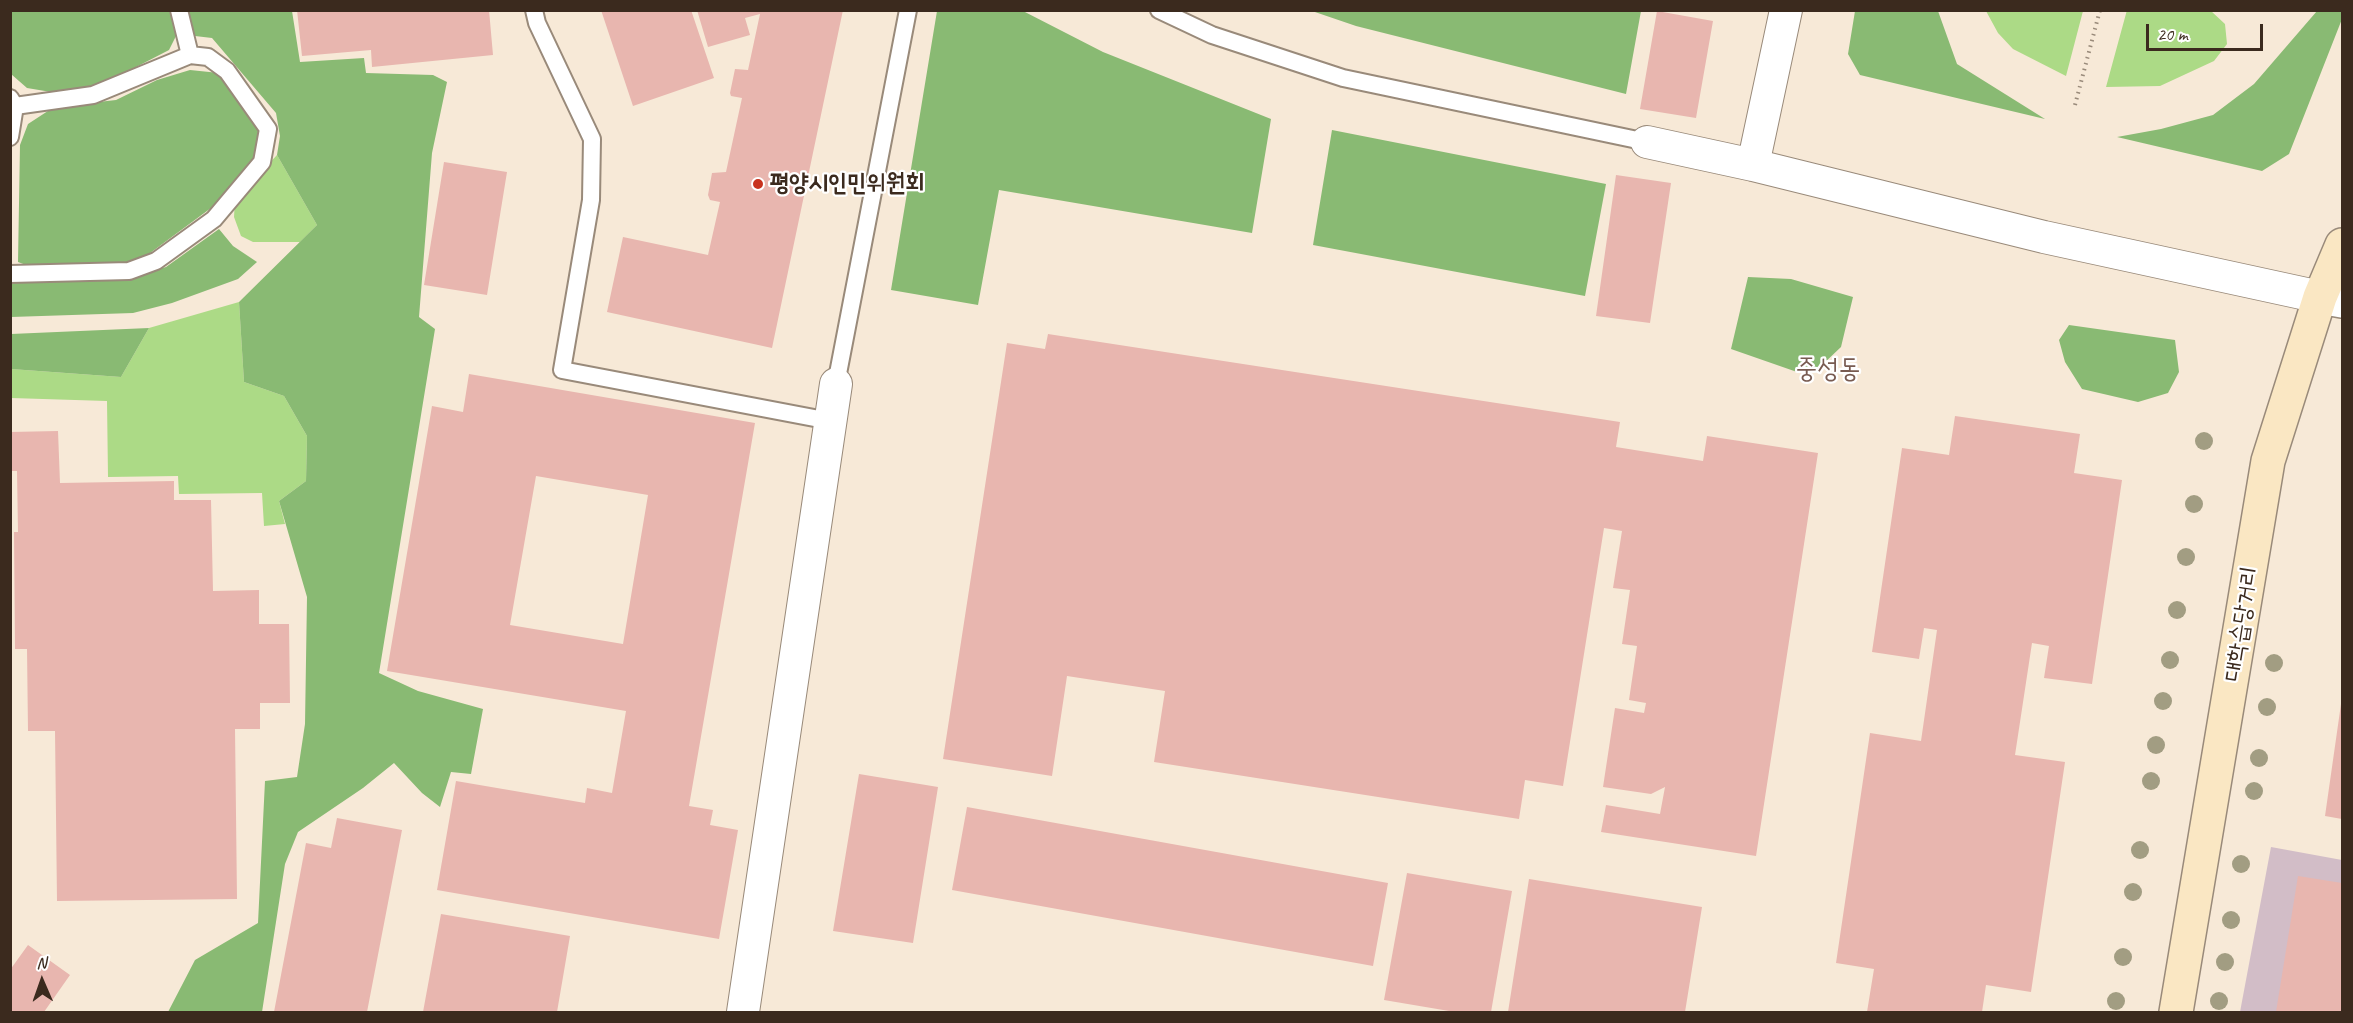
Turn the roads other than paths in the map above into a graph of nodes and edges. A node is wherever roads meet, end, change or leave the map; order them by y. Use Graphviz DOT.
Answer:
graph roads {
  1 [pos="179,10"];
  2 [pos="534,10"];
  3 [pos="908,10"];
  4 [pos="1159,10"];
  5 [pos="1786,10"];
  6 [pos="190,56"];
  7 [pos="13,102"];
  8 [pos="10,136"];
  9 [pos="1647,142"];
  10 [pos="1753,165"];
  11 [pos="2343,244"];
  12 [pos="10,274"];
  13 [pos="2331,299"];
  14 [pos="836,384"];
  15 [pos="830,421"];
  16 [pos="743,1012"];
  17 [pos="2176,1012"];
  1 -- 6 [label="lane"];
  2 -- 15 [label="lane"];
  3 -- 14 [label="lane"];
  4 -- 9 [label="lane"];
  5 -- 10 [label="street"];
  6 -- 7 [label="lane"];
  6 -- 12 [label="lane"];
  7 -- 8 [label="lane"];
  9 -- 10 [label="street"];
  10 -- 13 [label="street"];
  11 -- 13 [label="main road, 대학습당거리"];
  13 -- 17 [label="main road, 대학습당거리"];
  14 -- 15 [label="street"];
  15 -- 16 [label="street"];
}
